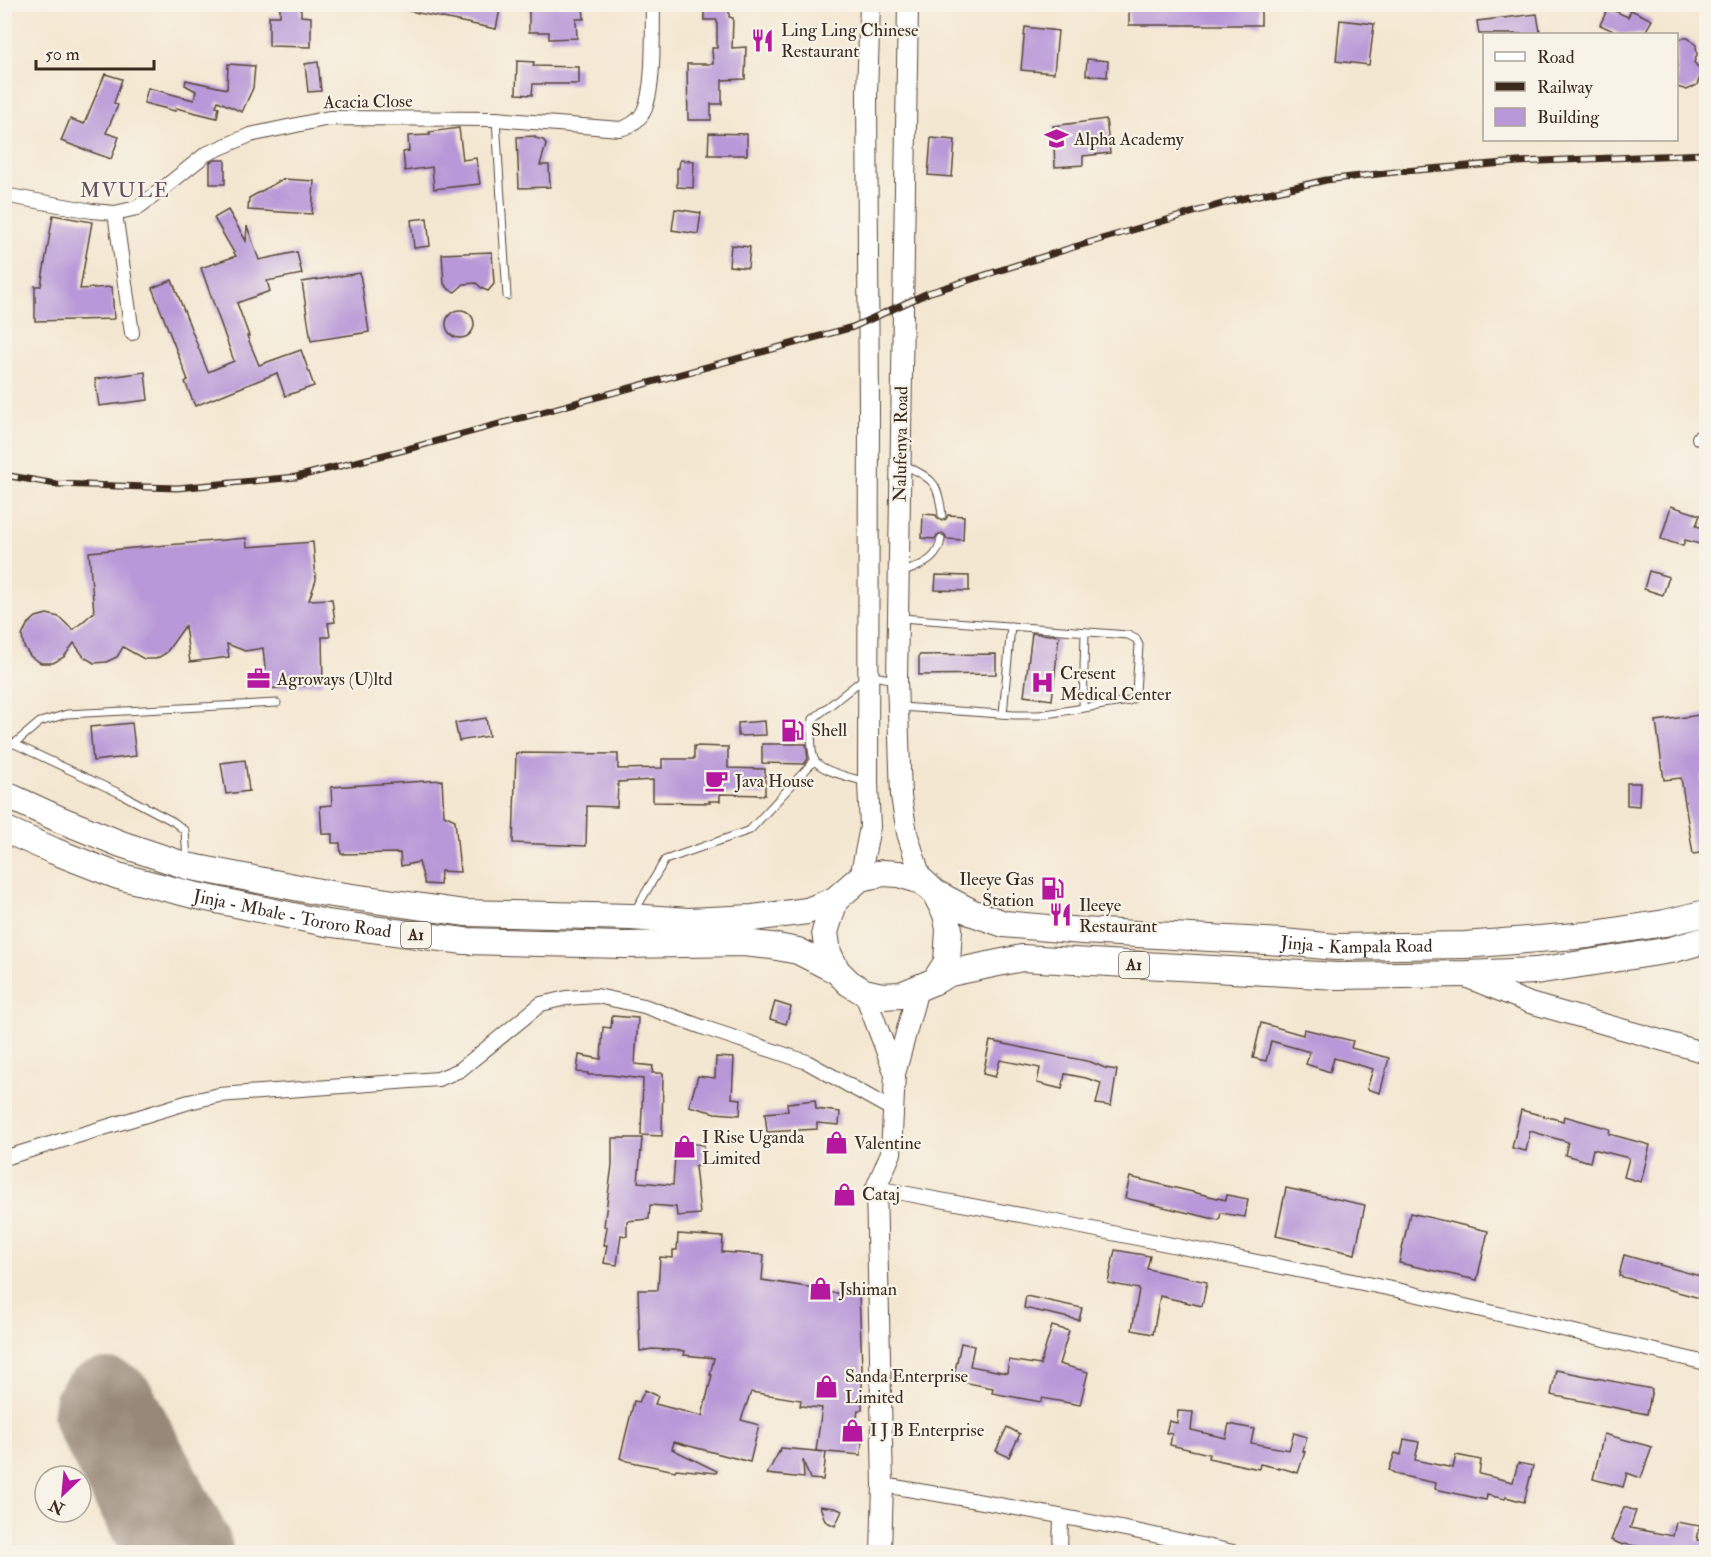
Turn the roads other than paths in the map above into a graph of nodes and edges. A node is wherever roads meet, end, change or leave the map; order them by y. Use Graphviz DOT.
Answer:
graph roads {
  1 [pos="653,4"];
  2 [pos="870,4"];
  3 [pos="908,4"];
  4 [pos="496,119"];
  5 [pos="4,195"];
  6 [pos="115,213"];
  7 [pos="507,296"];
  8 [pos="132,333"];
  9 [pos="901,463"];
  10 [pos="942,515"];
  11 [pos="941,539"];
  12 [pos="899,574"];
  13 [pos="898,617"];
  14 [pos="1011,626"];
  15 [pos="1085,632"];
  16 [pos="868,675"];
  17 [pos="897,680"];
  18 [pos="277,703"];
  19 [pos="898,706"];
  20 [pos="1083,708"];
  21 [pos="1003,714"];
  22 [pos="4,739"];
  23 [pos="14,744"];
  24 [pos="814,761"];
  25 [pos="868,783"];
  26 [pos="4,794"];
  27 [pos="4,829"];
  28 [pos="187,866"];
  29 [pos="860,878"];
  30 [pos="928,887"];
  31 [pos="835,900"];
  32 [pos="1707,913"];
  33 [pos="632,917"];
  34 [pos="1707,940"];
  35 [pos="837,971"];
  36 [pos="1460,975"];
  37 [pos="926,985"];
  38 [pos="864,992"];
  39 [pos="1707,1053"];
  40 [pos="895,1074"];
  41 [pos="893,1110"];
  42 [pos="4,1158"];
  43 [pos="876,1188"];
  44 [pos="1707,1363"];
  45 [pos="883,1485"];
  46 [pos="1061,1517"];
  47 [pos="881,1552"];
  48 [pos="1060,1552"];
  49 [pos="1233,1552"];
  1 -- 4 [label="street, Acacia Close"];
  2 -- 16 [label="street, Nalufenya Road"];
  3 -- 9 [label="street, Nalufenya Road"];
  4 -- 6 [label="street, Acacia Close"];
  4 -- 7 [label="lane"];
  5 -- 6 [label="street, Acacia Close"];
  6 -- 8 [label="street"];
  9 -- 10 [label="lane"];
  9 -- 12 [label="street, Nalufenya Road"];
  11 -- 12 [label="lane"];
  12 -- 13 [label="street, Nalufenya Road"];
  13 -- 14 [label="lane"];
  13 -- 17 [label="street, Nalufenya Road"];
  14 -- 15 [label="lane"];
  14 -- 21 [label="lane"];
  15 -- 20 [label="lane"];
  15 -- 20 [label="lane"];
  16 -- 17 [label="lane"];
  16 -- 24 [label="lane"];
  16 -- 25 [label="street, Nalufenya Road"];
  17 -- 19 [label="street, Nalufenya Road"];
  18 -- 23 [label="lane"];
  19 -- 21 [label="lane"];
  19 -- 30 [label="street, Nalufenya Road"];
  20 -- 21 [label="lane"];
  22 -- 23 [label="lane"];
  23 -- 28 [label="lane"];
  24 -- 25 [label="lane"];
  24 -- 33 [label="lane"];
  25 -- 29 [label="street, Nalufenya Road"];
  26 -- 28 [label="highway, Jinja - Mbale - Tororo Road / A1"];
  27 -- 35 [label="highway, Jinja - Mbale - Tororo Road / A1"];
  28 -- 33 [label="highway, Jinja - Mbale - Tororo Road / A1"];
  29 -- 30 [label="highway, A1"];
  29 -- 31 [label="highway, A1"];
  30 -- 32 [label="highway, Jinja - Kampala Road / A1"];
  30 -- 37 [label="highway"];
  31 -- 33 [label="highway, Jinja - Mbale - Tororo Road / A1"];
  31 -- 35 [label="highway"];
  34 -- 36 [label="highway, Jinja - Kampala Road / A1"];
  35 -- 38 [label="highway, A1"];
  36 -- 37 [label="highway, Jinja - Kampala Road / A1"];
  36 -- 39 [label="street"];
  37 -- 38 [label="highway, A1"];
  37 -- 40 [label="street"];
  38 -- 40 [label="street"];
  40 -- 41 [label="street"];
  41 -- 42 [label="street"];
  41 -- 43 [label="street"];
  43 -- 44 [label="street"];
  43 -- 45 [label="street"];
  45 -- 46 [label="street"];
  45 -- 47 [label="street"];
  46 -- 48 [label="street"];
  46 -- 49 [label="street"];
}
